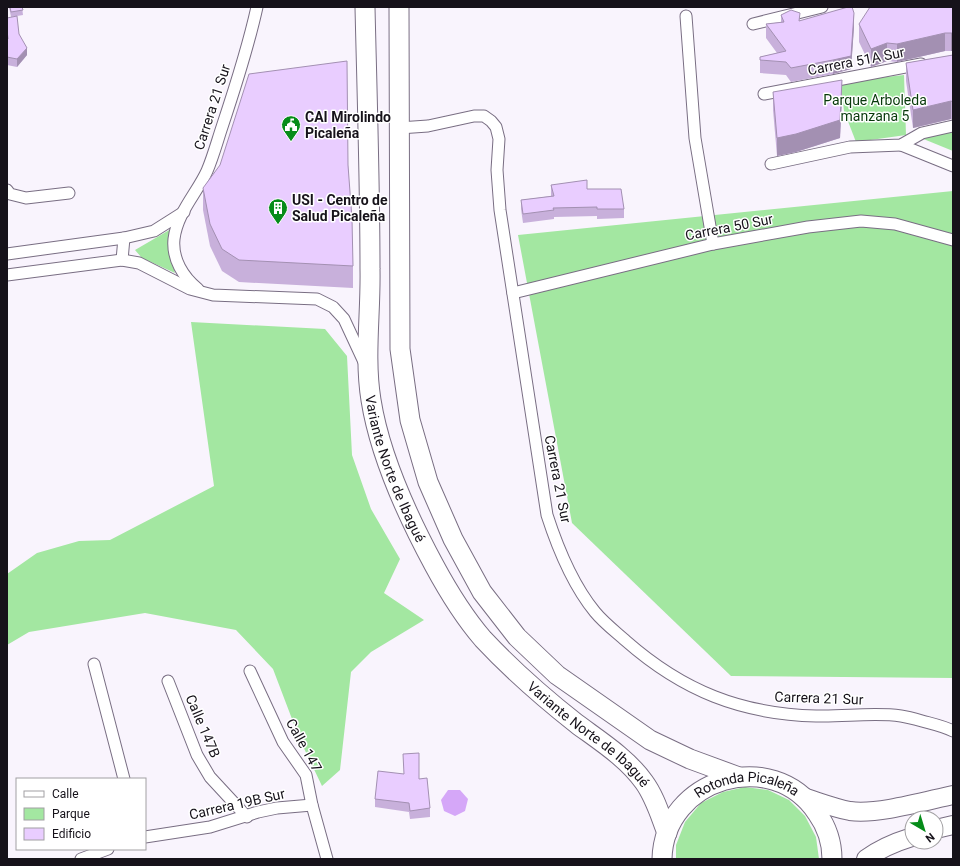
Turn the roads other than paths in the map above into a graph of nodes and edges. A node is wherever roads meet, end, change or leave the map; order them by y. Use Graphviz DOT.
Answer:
graph roads {
  1 [pos="256,7"];
  2 [pos="365,7"];
  3 [pos="399,7"];
  4 [pos="822,7"];
  5 [pos="686,16"];
  6 [pos="753,24"];
  7 [pos="931,62"];
  8 [pos="764,94"];
  9 [pos="953,126"];
  10 [pos="399,128"];
  11 [pos="901,145"];
  12 [pos="771,164"];
  13 [pos="953,166"];
  14 [pos="7,190"];
  15 [pos="69,193"];
  16 [pos="184,212"];
  17 [pos="124,238"];
  18 [pos="953,240"];
  19 [pos="713,244"];
  20 [pos="7,254"];
  21 [pos="122,260"];
  22 [pos="7,275"];
  23 [pos="203,292"];
  24 [pos="513,292"];
  25 [pos="369,371"];
  26 [pos="94,664"];
  27 [pos="250,671"];
  28 [pos="168,681"];
  29 [pos="953,731"];
  30 [pos="739,777"];
  31 [pos="124,778"];
  32 [pos="953,795"];
  33 [pos="803,797"];
  34 [pos="312,805"];
  35 [pos="247,817"];
  36 [pos="667,833"];
  37 [pos="146,837"];
  38 [pos="904,840"];
  39 [pos="105,850"];
  40 [pos="661,858"];
  41 [pos="82,859"];
  42 [pos="327,859"];
  43 [pos="832,859"];
  44 [pos="866,859"];
  1 -- 16 [label="street, Carrera 21 Sur"];
  2 -- 25 [label="highway, Variante Norte de Ibagué"];
  3 -- 10 [label="highway, Variante Norte de Ibagué"];
  4 -- 6 [label="street"];
  5 -- 19 [label="street"];
  7 -- 8 [label="street, Carrera 51A Sur"];
  9 -- 11 [label="street"];
  10 -- 24 [label="street, Carrera 21 Sur"];
  10 -- 30 [label="highway, Variante Norte de Ibagué"];
  11 -- 12 [label="street"];
  11 -- 13 [label="street"];
  14 -- 15 [label="street"];
  16 -- 17 [label="street, Carrera 21 Sur"];
  16 -- 23 [label="street, Carrera 21 Sur"];
  17 -- 20 [label="street, Carrera 21 Sur"];
  17 -- 21 [label="street"];
  18 -- 19 [label="street, Carrera 50 Sur"];
  19 -- 24 [label="street, Carrera 50 Sur"];
  21 -- 22 [label="street"];
  21 -- 23 [label="street"];
  23 -- 25 [label="street"];
  24 -- 29 [label="street, Carrera 21 Sur"];
  25 -- 36 [label="highway, Variante Norte de Ibagué"];
  26 -- 31 [label="street"];
  27 -- 34 [label="street, Calle 147"];
  28 -- 35 [label="street, Calle 147B"];
  30 -- 33 [label="highway, Rotonda Picaleña"];
  30 -- 36 [label="highway, Rotonda Picaleña"];
  32 -- 33 [label="main road"];
  33 -- 43 [label="highway, Rotonda Picaleña"];
  34 -- 35 [label="street, Carrera 19B Sur"];
  34 -- 42 [label="street, Calle 147"];
  35 -- 37 [label="street, Carrera 19B Sur"];
  36 -- 40 [label="highway, Rotonda Picaleña"];
  38 -- 44 [label="main road"];
  39 -- 41 [label="street"];
}
